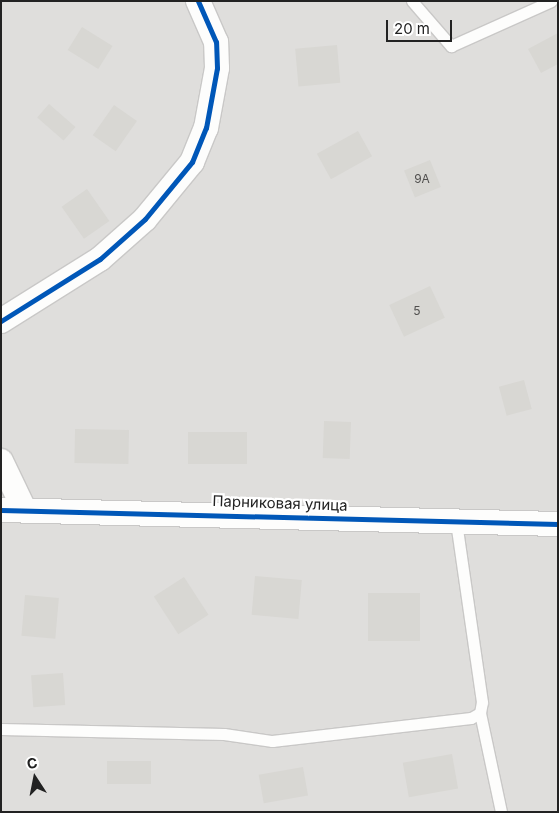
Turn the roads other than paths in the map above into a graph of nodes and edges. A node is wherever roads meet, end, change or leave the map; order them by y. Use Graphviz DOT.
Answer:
graph roads {
  1 [pos="198,1"];
  2 [pos="412,1"];
  3 [pos="551,1"];
  4 [pos="1,321"];
  5 [pos="1,461"];
  6 [pos="13,509"];
  7 [pos="456,521"];
  8 [pos="558,524"];
  9 [pos="480,713"];
  10 [pos="1,729"];
  11 [pos="501,812"];
  1 -- 4 [label="street"];
  2 -- 3 [label="lane"];
  5 -- 6 [label="street"];
  6 -- 7 [label="street, Парниковая улица"];
  7 -- 8 [label="street, Парниковая улица"];
  7 -- 9 [label="lane"];
  9 -- 10 [label="lane"];
  9 -- 11 [label="lane"];
}
